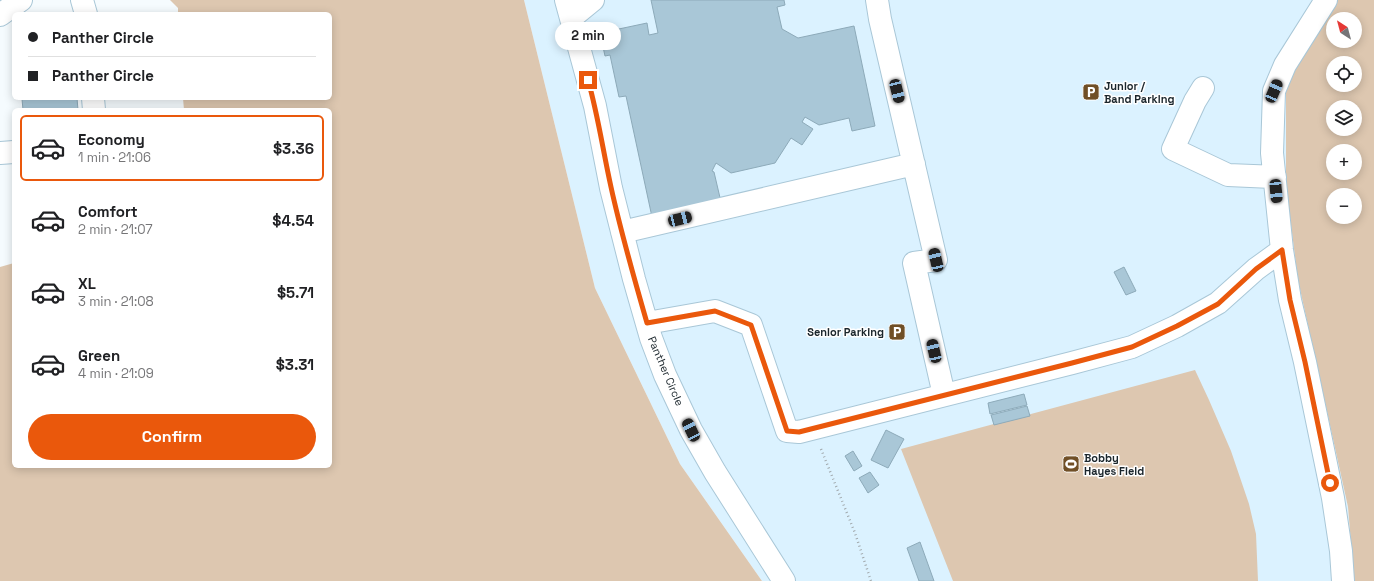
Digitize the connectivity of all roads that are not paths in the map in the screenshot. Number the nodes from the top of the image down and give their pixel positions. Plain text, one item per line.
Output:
1 (21, 0) edge
2 (82, 0) edge
3 (593, 0) edge
4 (877, 0) edge
5 (1326, 0) edge
6 (569, 9) edge
7 (85, 12) edge
8 (0, 15) edge
9 (1203, 88) dead end
10 (12, 152) edge
11 (0, 153) edge
12 (914, 164) junction
13 (1275, 176) junction
14 (622, 232) junction
15 (1282, 250) junction
16 (647, 323) junction
17 (944, 395) junction
18 (784, 581) edge
19 (1343, 581) edge

1 - 8 street
2 - 7 street
3 - 6 street
4 - 12 street
5 - 13 street
6 - 14 street, Panther Circle
9 - 13 street
10 - 11 street
12 - 14 street
12 - 17 street
13 - 15 street
14 - 16 street, Panther Circle
15 - 17 street
15 - 19 street
16 - 17 street
16 - 18 street, Panther Circle

